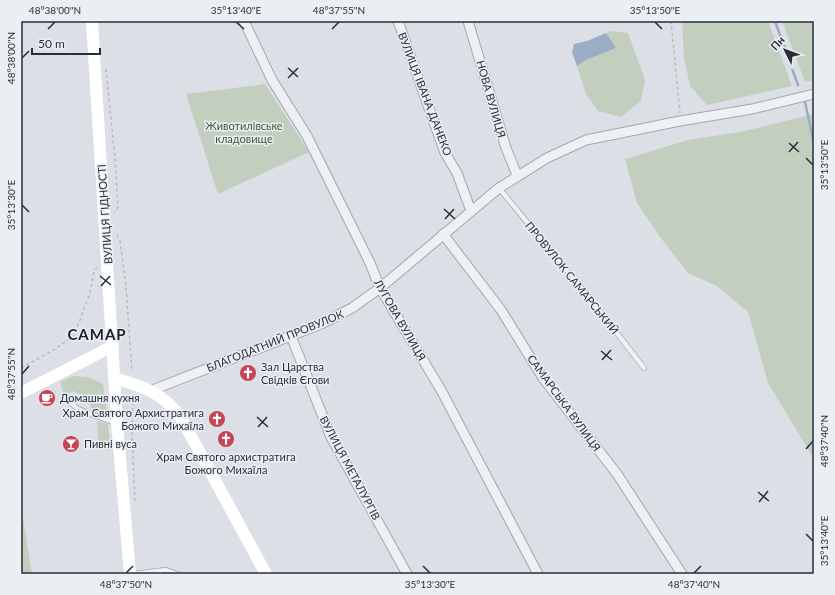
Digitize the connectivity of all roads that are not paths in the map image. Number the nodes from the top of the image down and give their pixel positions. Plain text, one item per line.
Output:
1 (92, 21) edge
2 (244, 21) edge
3 (398, 21) edge
4 (468, 21) edge
5 (814, 94) edge
6 (517, 176) junction
7 (499, 188) junction
8 (471, 211) junction
9 (444, 234) junction
10 (380, 288) junction
11 (290, 336) junction
12 (113, 346) junction
13 (644, 368) dead end
14 (114, 378) junction
15 (150, 391) junction
16 (21, 393) edge
17 (66, 399) dead end
18 (117, 423) junction
19 (132, 574) edge
20 (178, 574) edge
21 (266, 574) edge
22 (408, 574) edge
23 (538, 574) edge
24 (682, 574) edge

1 - 12 main road, ВУЛИЦЯ ГІДНОСТІ
2 - 10 street, ЛУГОВА ВУЛИЦЯ
3 - 8 street, ВУЛИЦЯ ІВАНА ДАНЕКО
4 - 6 street, НОВА ВУЛИЦЯ
5 - 6 street, БЛАГОДАТНИЙ ПРОВУЛОК
6 - 7 street, БЛАГОДАТНИЙ ПРОВУЛОК
7 - 8 street, БЛАГОДАТНИЙ ПРОВУЛОК
7 - 13 lane, ПРОВУЛОК САМАРСЬКИЙ
8 - 9 street, БЛАГОДАТНИЙ ПРОВУЛОК
9 - 10 street, БЛАГОДАТНИЙ ПРОВУЛОК
9 - 24 street, САМАРСЬКА ВУЛИЦЯ
10 - 11 street, БЛАГОДАТНИЙ ПРОВУЛОК
10 - 23 street, ЛУГОВА ВУЛИЦЯ
11 - 15 street, БЛАГОДАТНИЙ ПРОВУЛОК
11 - 22 street, ВУЛИЦЯ МЕТАЛУРГІВ
12 - 14 main road, ВУЛИЦЯ ГІДНОСТІ
12 - 16 main road
14 - 15 main road
14 - 18 main road, ВУЛИЦЯ ГІДНОСТІ
15 - 21 main road
17 - 18 lane
18 - 19 main road, ВУЛИЦЯ ГІДНОСТІ
19 - 20 lane

